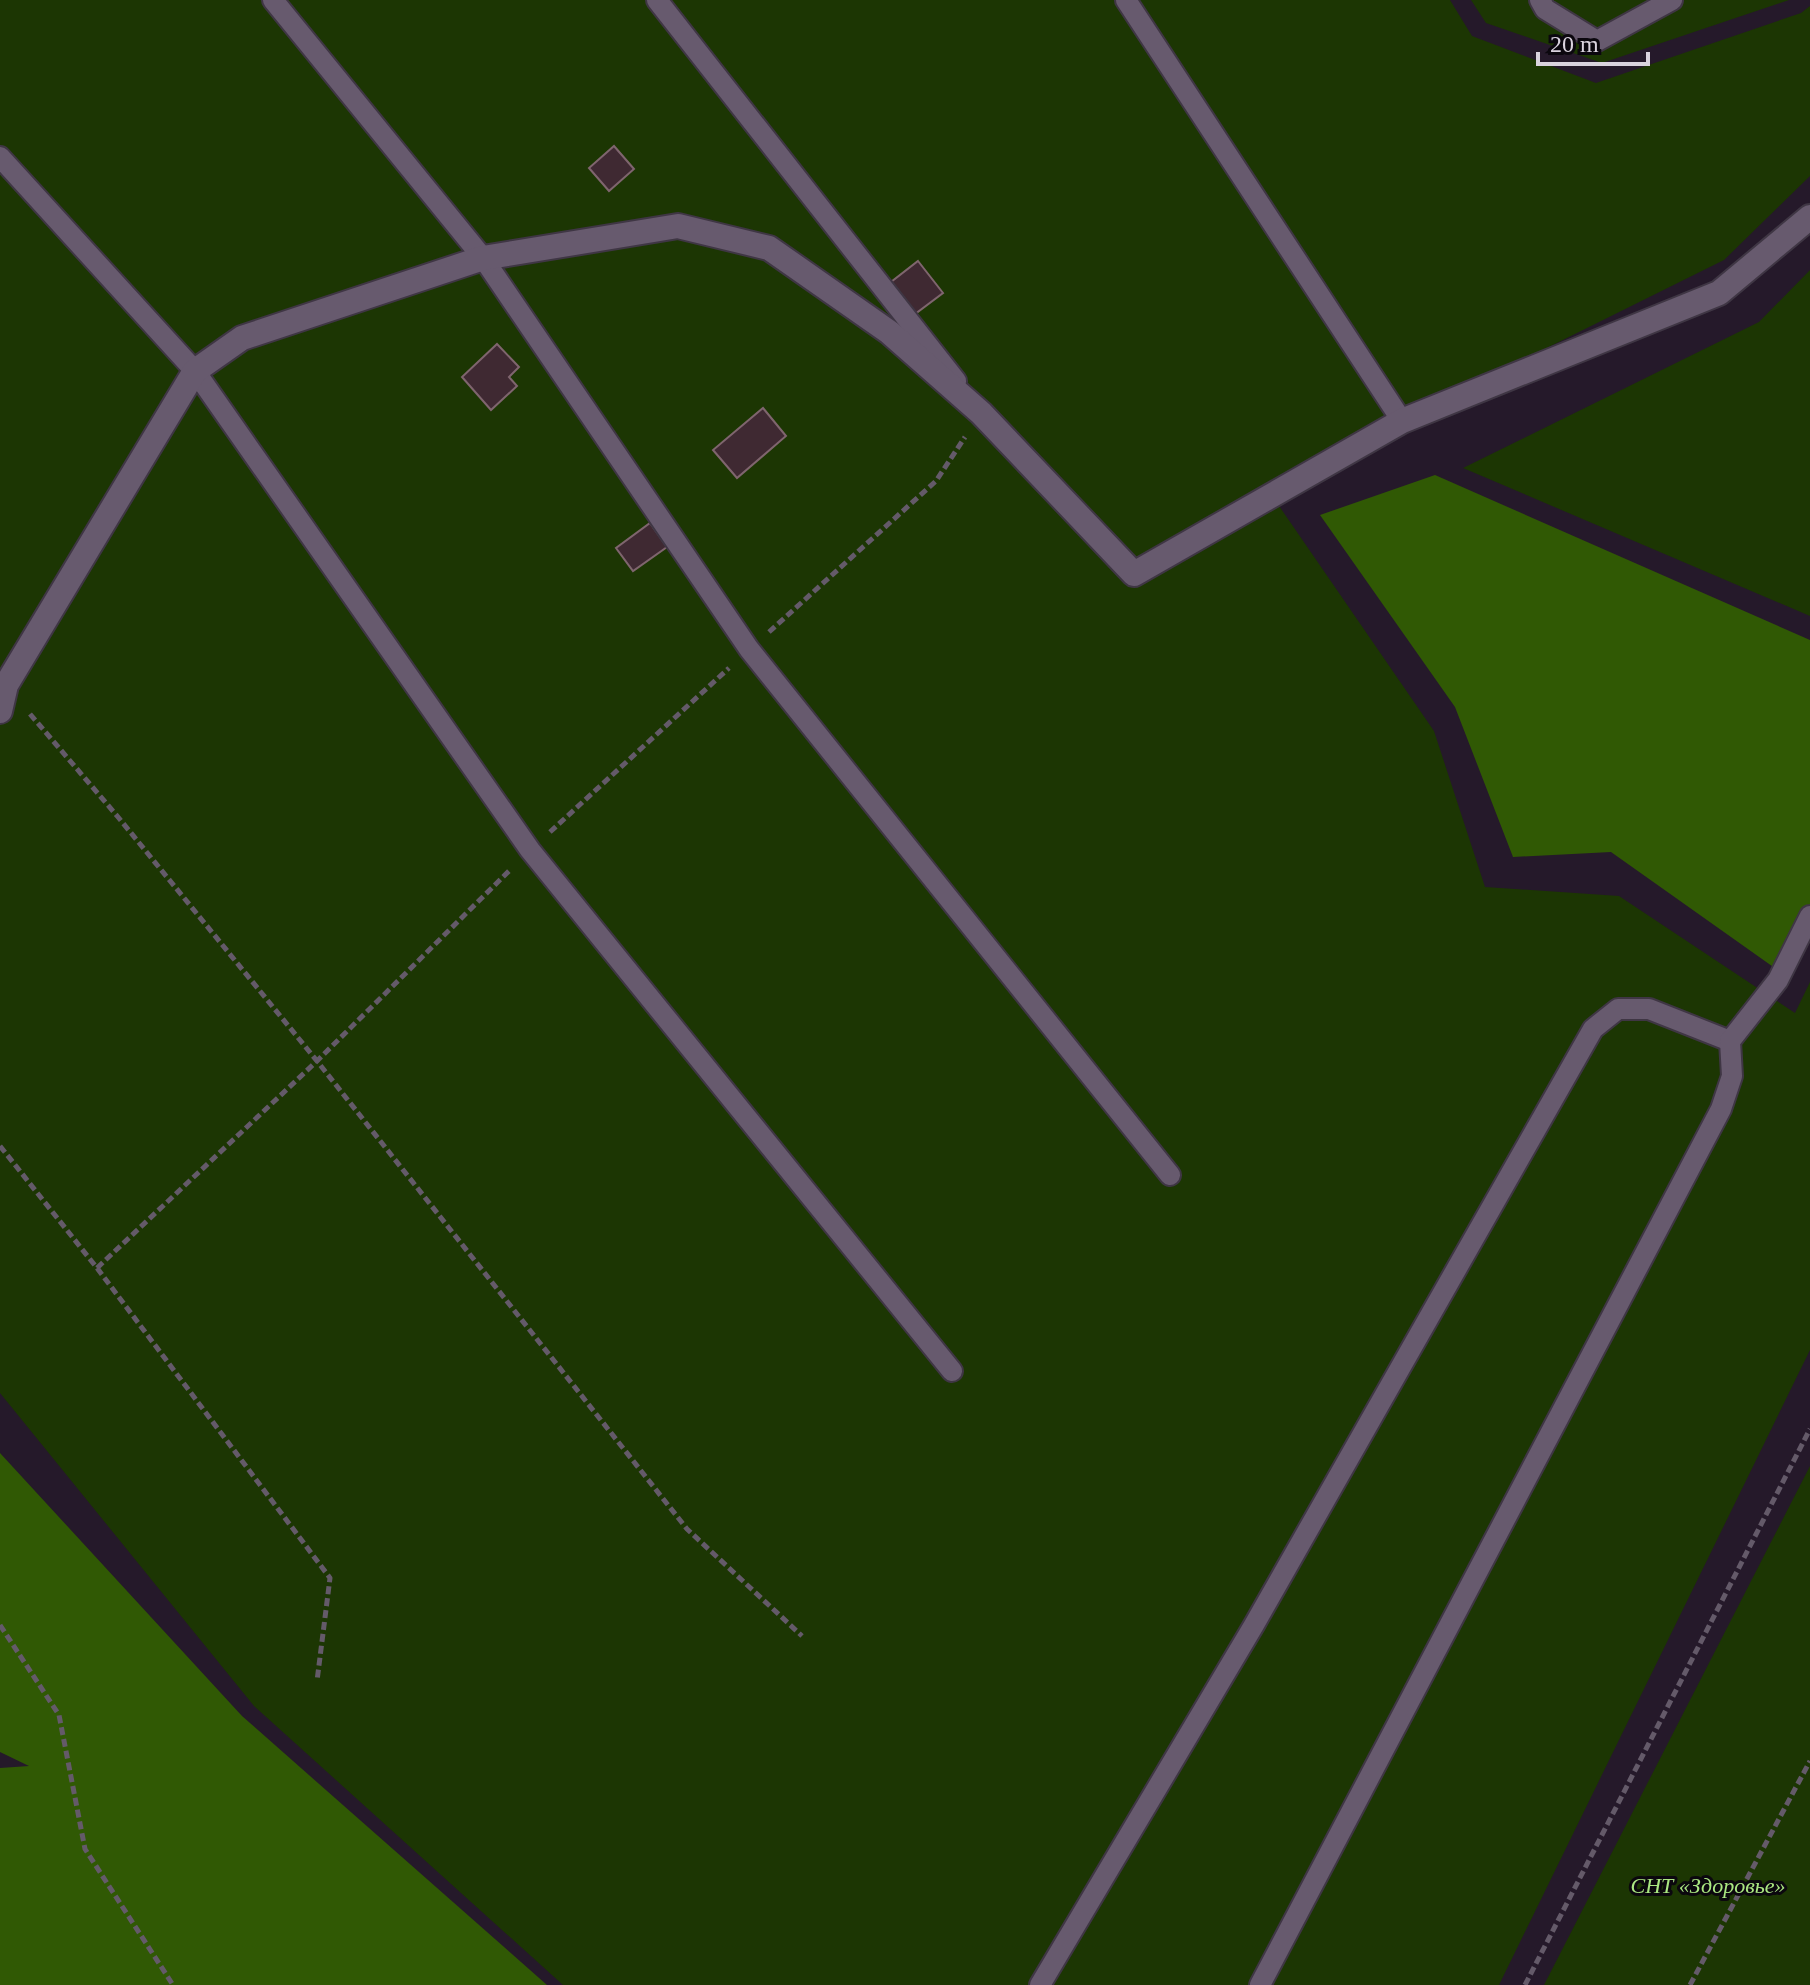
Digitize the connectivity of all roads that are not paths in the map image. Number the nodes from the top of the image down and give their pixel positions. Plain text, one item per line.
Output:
1 (273, 0) edge
2 (657, 0) edge
3 (1126, 0) edge
4 (1540, 0) edge
5 (1672, 0) edge
6 (0, 157) edge
7 (1810, 217) edge
8 (483, 258) junction
9 (195, 371) junction
10 (981, 413) junction
11 (1402, 421) junction
12 (0, 711) edge
13 (1810, 916) edge
14 (1730, 1041) junction
15 (1170, 1175) dead end
16 (952, 1371) dead end
17 (1040, 1985) edge
18 (1260, 1985) edge

1 - 8 lane
2 - 10 lane
3 - 11 lane
4 - 5 lane
6 - 9 lane
7 - 11 street
8 - 9 street
8 - 10 street
8 - 15 lane
9 - 12 street
9 - 16 lane
10 - 11 street
13 - 14 lane
14 - 17 lane
14 - 18 lane

